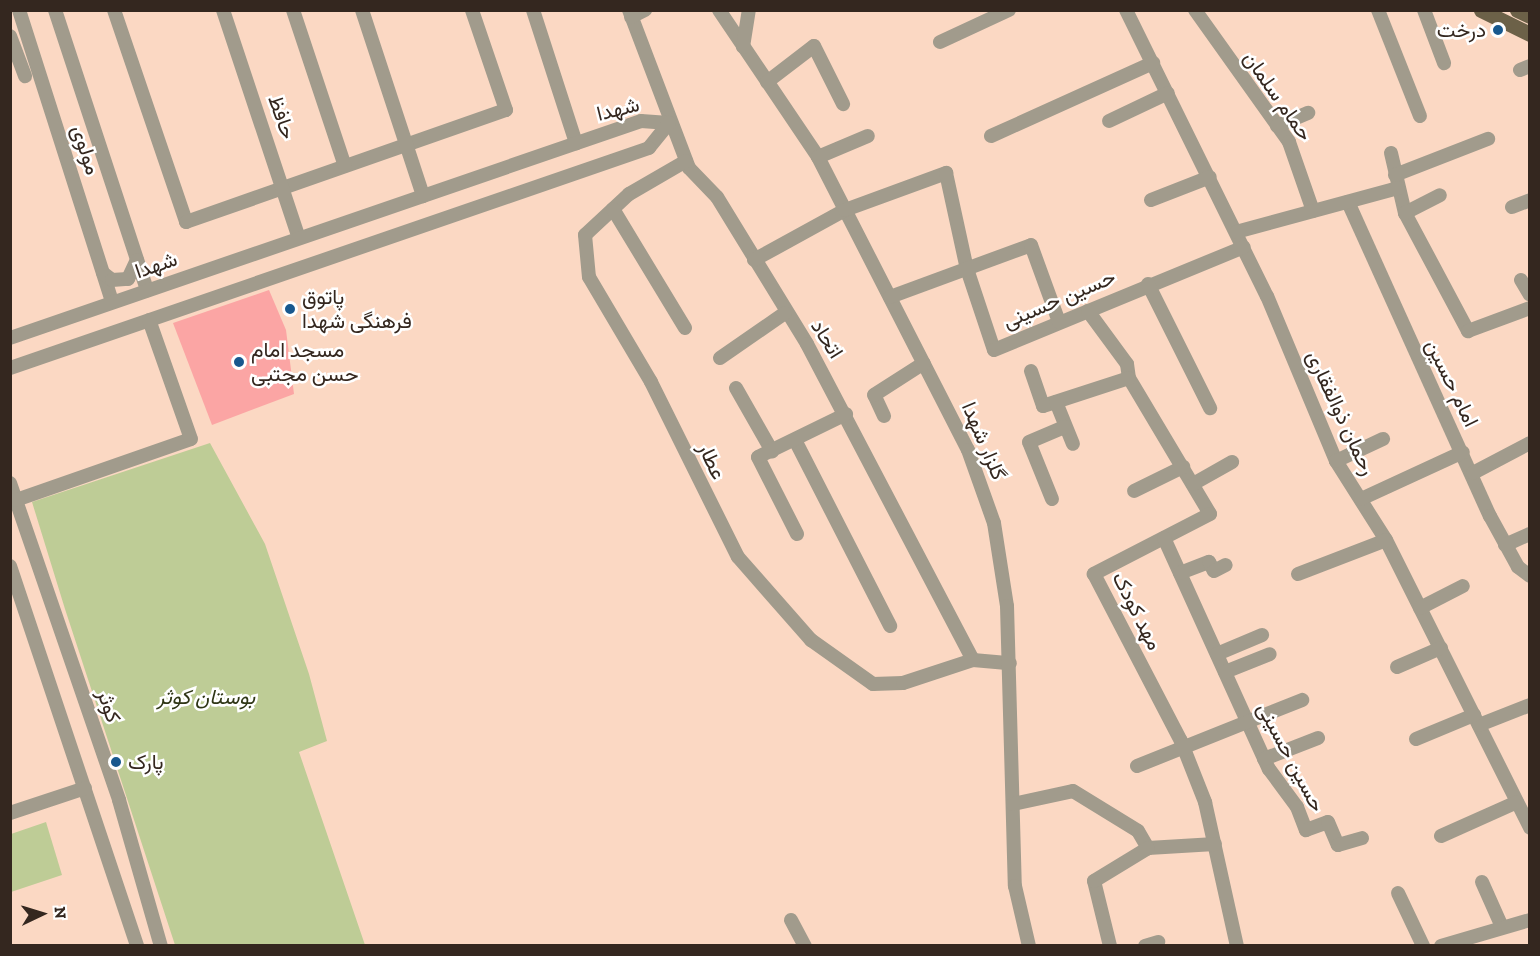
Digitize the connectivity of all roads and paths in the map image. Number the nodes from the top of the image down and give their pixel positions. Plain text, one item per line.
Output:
1 (19, 10) edge
2 (55, 10) edge
3 (114, 10) edge
4 (223, 10) edge
5 (293, 10) edge
6 (362, 10) edge
7 (472, 10) edge
8 (532, 10) edge
9 (645, 10) edge
10 (719, 10) edge
11 (749, 10) edge
12 (1126, 10) edge
13 (1195, 10) edge
14 (1378, 10) edge
15 (1424, 10) edge
16 (1481, 10) edge
17 (1517, 10) edge
18 (1004, 12) edge
19 (630, 14) edge
20 (1530, 15) edge
21 (1530, 34) edge
22 (10, 36) edge
23 (940, 42) dead end
24 (743, 47) junction
25 (1153, 63) junction
26 (1444, 63) dead end
27 (25, 76) dead end
28 (767, 82) junction
29 (1168, 93) junction
30 (843, 104) dead end
31 (1308, 113) dead end
32 (1420, 116) dead end
33 (1109, 121) dead end
34 (669, 123) junction
35 (1277, 126) junction
36 (868, 136) dead end
37 (991, 136) dead end
38 (1488, 139) dead end
39 (576, 143) junction
40 (406, 144) junction
41 (1391, 153) dead end
42 (818, 157) junction
43 (686, 161) junction
44 (345, 166) junction
45 (1210, 177) junction
46 (1396, 182) junction
47 (284, 188) junction
48 (1440, 195) dead end
49 (423, 196) junction
50 (1151, 200) dead end
51 (1530, 200) edge
52 (1348, 202) junction
53 (1512, 207) dead end
54 (613, 209) junction
55 (845, 210) junction
56 (1313, 211) junction
57 (1405, 213) junction
58 (1236, 232) junction
59 (298, 238) junction
60 (1244, 248) junction
61 (136, 260) junction
62 (754, 260) junction
63 (967, 269) junction
64 (103, 273) junction
65 (1521, 280) dead end
66 (1148, 284) junction
67 (147, 291) junction
68 (1530, 295) edge
69 (890, 297) junction
70 (112, 302) junction
71 (1530, 308) edge
72 (1088, 311) junction
73 (785, 312) junction
74 (149, 320) junction
75 (1059, 322) junction
76 (685, 328) dead end
77 (10, 338) edge
78 (720, 357) dead end
79 (924, 363) junction
80 (10, 368) edge
81 (1030, 371) dead end
82 (1129, 378) junction
83 (736, 388) dead end
84 (1056, 402) junction
85 (1210, 408) dead end
86 (846, 414) junction
87 (884, 416) dead end
88 (1065, 427) junction
89 (1383, 439) dead end
90 (795, 440) junction
91 (1530, 443) edge
92 (1073, 444) dead end
93 (772, 451) junction
94 (1463, 452) junction
95 (1336, 461) junction
96 (1232, 462) dead end
97 (1183, 466) junction
98 (1473, 473) junction
99 (10, 483) edge
100 (1193, 484) junction
101 (1134, 491) dead end
102 (1052, 499) dead end
103 (1361, 499) junction
104 (16, 500) junction
105 (797, 534) dead end
106 (1530, 534) edge
107 (1164, 538) junction
108 (1386, 540) junction
109 (1505, 545) junction
110 (1226, 565) dead end
111 (10, 566) edge
112 (1180, 573) junction
113 (1298, 574) dead end
114 (1530, 576) edge
115 (1463, 586) dead end
116 (1420, 608) junction
117 (890, 626) dead end
118 (1262, 636) dead end
119 (1441, 648) junction
120 (1217, 654) junction
121 (1270, 654) dead end
122 (973, 660) junction
123 (1010, 663) junction
124 (1397, 667) dead end
125 (1225, 672) junction
126 (1302, 700) dead end
127 (1530, 705) edge
128 (1477, 720) junction
129 (1249, 725) junction
130 (1318, 738) dead end
131 (1416, 739) dead end
132 (1185, 751) junction
133 (1264, 759) junction
134 (1137, 766) dead end
135 (85, 788) junction
136 (1517, 802) junction
137 (1013, 804) junction
138 (10, 813) edge
139 (1530, 828) edge
140 (1441, 836) dead end
141 (1362, 838) dead end
142 (1215, 844) junction
143 (1148, 848) junction
144 (1482, 882) dead end
145 (1398, 893) dead end
146 (791, 920) dead end
147 (1530, 920) edge
148 (1502, 927) junction
149 (137, 945) edge
150 (161, 945) edge
151 (805, 945) edge
152 (1029, 945) edge
153 (1110, 945) edge
154 (1237, 945) edge
155 (1423, 945) edge
156 (1441, 945) edge

1 - 64 street, مولوی
2 - 61 street, مولوی
3 - 47 street
4 - 47 street, حافظ
5 - 44 street
6 - 40 street
7 - 40 street
8 - 39 street
9 - 19 street
10 - 24 street, گلزار شهدا
11 - 24 street
12 - 25 street, رحمان ذوالفقاری
13 - 35 street, حمام سلمان
14 - 32 street
15 - 26 street
16 - 21 main road
17 - 20 main road
18 - 23 street
19 - 34 street, اتحاد
22 - 27 street
24 - 28 street, گلزار شهدا
25 - 29 street, رحمان ذوالفقاری
25 - 37 street
28 - 30 street
28 - 42 street, گلزار شهدا
29 - 33 street
29 - 45 street, رحمان ذوالفقاری
31 - 35 street
34 - 39 street, شهدا
34 - 43 street, اتحاد
34 - 74 street, شهدا
35 - 56 street, حمام سلمان
36 - 42 street
38 - 46 street
39 - 49 street, شهدا
40 - 44 street
40 - 49 street
41 - 46 street
42 - 55 street, گلزار شهدا
43 - 54 street, عطار
43 - 62 street, اتحاد
44 - 47 street
45 - 50 street
45 - 58 street, رحمان ذوالفقاری
46 - 52 street
46 - 57 street
47 - 59 street, حافظ
48 - 57 street
49 - 59 street, شهدا
51 - 53 street
52 - 56 street
52 - 94 street, امام حسین
54 - 76 street
54 - 122 street, عطار
55 - 62 street
55 - 63 street, حسین حسینی
55 - 69 street, گلزار شهدا
56 - 58 street
57 - 71 street
58 - 60 street, رحمان ذوالفقاری
59 - 67 street, شهدا
60 - 66 street, حسین حسینی
60 - 95 street, رحمان ذوالفقاری
61 - 64 street
61 - 67 street, مولوی
62 - 73 street, اتحاد
63 - 69 street
63 - 75 street
63 - 75 street, حسین حسینی
64 - 70 street, مولوی
65 - 68 street
66 - 72 street, حسین حسینی
66 - 85 street
67 - 70 street, شهدا
69 - 79 street, گلزار شهدا
70 - 77 street, شهدا
72 - 75 street, حسین حسینی
72 - 82 street, مهد کودک
73 - 78 street
73 - 86 street, اتحاد
74 - 80 street, شهدا
74 - 104 street
79 - 87 street
79 - 123 street, گلزار شهدا
81 - 84 street
82 - 84 street
82 - 97 street, مهد کودک
83 - 93 street
84 - 88 street
86 - 90 street
86 - 122 street, اتحاد
88 - 92 street
88 - 102 street
89 - 95 street
90 - 93 street
90 - 117 street
91 - 98 street
93 - 105 street
94 - 98 street, امام حسین
94 - 103 street
95 - 103 street, رحمان ذوالفقاری
96 - 100 street
97 - 100 street, مهد کودک
97 - 101 street
98 - 109 street, امام حسین
99 - 104 street, کوثر
100 - 107 street, مهد کودک
103 - 108 street, رحمان ذوالفقاری
104 - 150 street, کوثر
106 - 109 street
107 - 112 street, حسین حسینی
107 - 132 street, مهد کودک
108 - 113 street
108 - 116 street, رحمان ذوالفقاری
109 - 114 street, امام حسین
110 - 112 street
111 - 135 street
112 - 120 street, حسین حسینی
115 - 116 street
116 - 119 street, رحمان ذوالفقاری
118 - 120 street
119 - 124 street
119 - 128 street, رحمان ذوالفقاری
120 - 125 street, حسین حسینی
121 - 125 street
122 - 123 street
123 - 137 street, گلزار شهدا
125 - 129 street, حسین حسینی
126 - 129 street
127 - 128 street
128 - 131 street
128 - 136 street, رحمان ذوالفقاری
129 - 132 street
129 - 133 street, حسین حسینی
130 - 133 street
132 - 134 street
132 - 142 street, مهد کودک
133 - 141 street, حسین حسینی
135 - 138 street
135 - 149 street
136 - 139 street, رحمان ذوالفقاری
136 - 140 street
137 - 143 street
137 - 152 street, گلزار شهدا
142 - 143 street
142 - 154 street, مهد کودک
143 - 153 street
144 - 148 street
145 - 155 street
146 - 151 street
147 - 148 street
148 - 156 street

